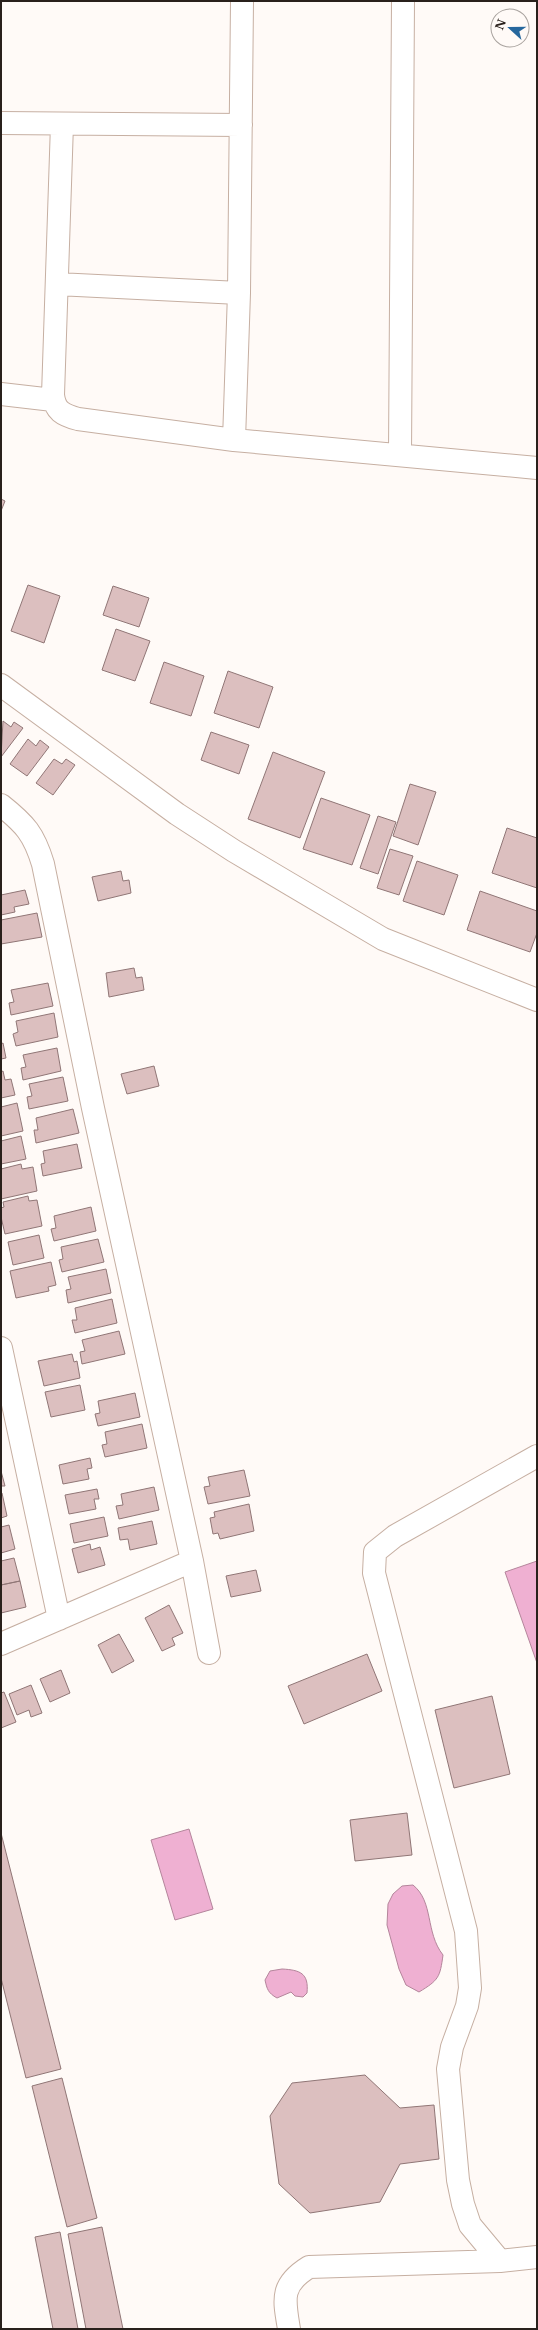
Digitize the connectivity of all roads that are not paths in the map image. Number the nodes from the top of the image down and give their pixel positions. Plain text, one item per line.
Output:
1 (242, 1) edge
2 (403, 1) edge
3 (1, 123) edge
4 (62, 124) junction
5 (241, 125) junction
6 (57, 284) junction
7 (239, 293) junction
8 (1, 394) edge
9 (53, 400) junction
10 (234, 440) junction
11 (400, 454) junction
12 (537, 468) edge
13 (1, 685) edge
14 (1, 805) edge
15 (537, 1000) edge
16 (1, 1348) edge
17 (537, 1456) edge
18 (192, 1561) junction
19 (59, 1619) junction
20 (1, 1644) edge
21 (209, 1653) dead end
22 (537, 2257) edge
23 (500, 2261) junction
24 (289, 2329) edge

1 - 5 street
2 - 11 street
3 - 4 street
4 - 5 street
4 - 6 street
5 - 7 street
6 - 7 street
6 - 9 street
7 - 10 street
8 - 9 street
9 - 10 street
10 - 11 street
11 - 12 street
13 - 15 street
14 - 18 street
16 - 19 street
17 - 23 street
18 - 19 street
18 - 21 street
19 - 20 street
22 - 23 street
23 - 24 street

